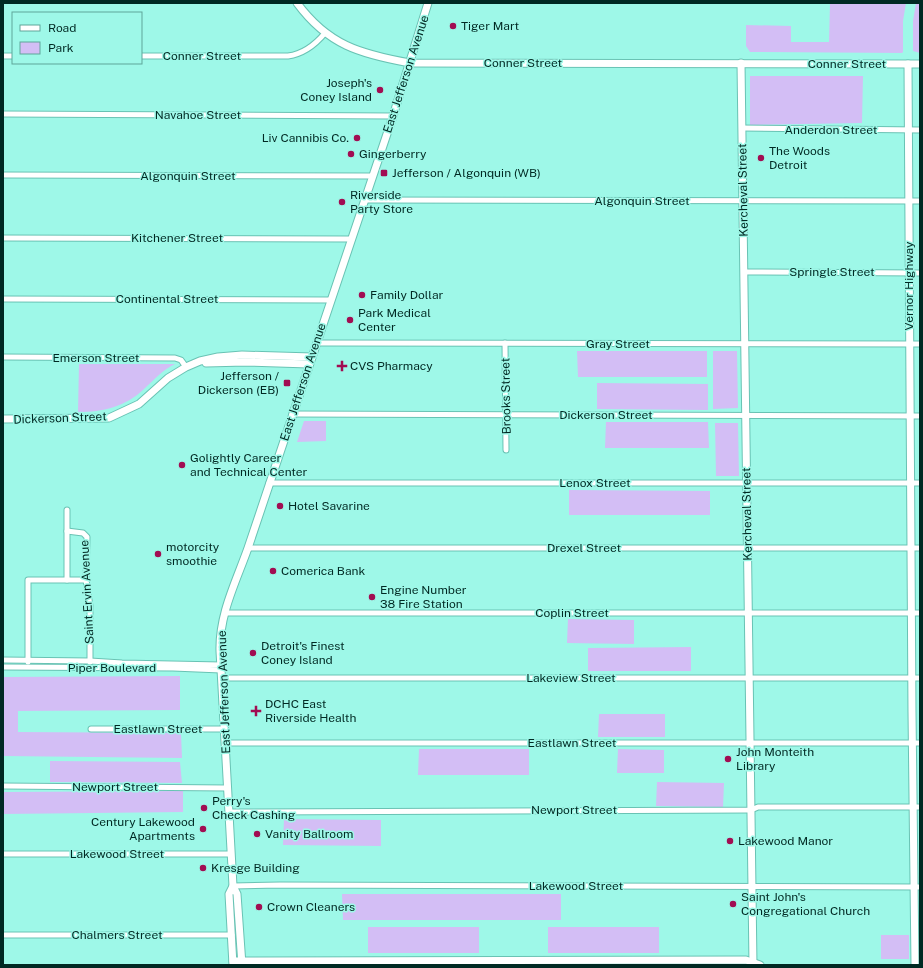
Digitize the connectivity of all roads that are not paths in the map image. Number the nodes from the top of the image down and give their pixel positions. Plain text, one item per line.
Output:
1 (297, 3) edge
2 (428, 3) edge
3 (325, 33) junction
4 (142, 56) edge
5 (410, 63) junction
6 (741, 63) junction
7 (908, 64) junction
8 (920, 64) edge
9 (3, 114) edge
10 (392, 116) junction
11 (742, 128) junction
12 (908, 130) junction
13 (920, 130) edge
14 (3, 175) edge
15 (372, 176) junction
16 (364, 200) junction
17 (743, 201) junction
18 (909, 201) junction
19 (920, 201) edge
20 (3, 238) edge
21 (351, 239) junction
22 (744, 272) junction
23 (909, 273) junction
24 (920, 273) edge
25 (3, 299) edge
26 (331, 300) junction
27 (316, 343) junction
28 (505, 343) junction
29 (745, 344) junction
30 (910, 344) junction
31 (920, 344) edge
32 (3, 358) edge
33 (310, 360) junction
34 (186, 367) junction
35 (292, 414) junction
36 (506, 415) junction
37 (746, 415) junction
38 (910, 416) junction
39 (920, 416) edge
40 (3, 420) edge
41 (506, 450) dead end
42 (269, 483) junction
43 (747, 483) junction
44 (911, 483) junction
45 (920, 483) edge
46 (67, 510) dead end
47 (67, 532) junction
48 (248, 548) junction
49 (748, 548) junction
50 (911, 548) junction
51 (920, 548) edge
52 (67, 580) junction
53 (86, 580) junction
54 (225, 613) junction
55 (748, 613) junction
56 (911, 613) junction
57 (920, 613) edge
58 (3, 660) edge
59 (29, 660) junction
60 (90, 661) junction
61 (3, 667) edge
62 (28, 667) junction
63 (90, 667) junction
64 (221, 667) junction
65 (221, 678) junction
66 (749, 678) junction
67 (912, 678) junction
68 (920, 678) edge
69 (91, 729) dead end
70 (224, 729) junction
71 (225, 743) junction
72 (751, 743) junction
73 (916, 743) edge
74 (3, 786) edge
75 (227, 788) junction
76 (917, 807) edge
77 (751, 810) junction
78 (229, 812) junction
79 (3, 854) edge
80 (231, 854) junction
81 (233, 886) junction
82 (752, 886) junction
83 (917, 887) edge
84 (3, 935) edge
85 (232, 936) junction
86 (233, 963) edge
87 (242, 963) edge
88 (756, 964) edge
89 (915, 965) edge

1 - 3 street
2 - 5 street, East Jefferson Avenue
3 - 4 street, Conner Street
3 - 5 street, Conner Street
5 - 6 street, Conner Street
5 - 10 street, East Jefferson Avenue
6 - 7 street, Conner Street
6 - 11 street, Kercheval Street
7 - 8 street, Conner Street
7 - 12 street, Vernor Highway
9 - 10 street, Navahoe Street
10 - 15 street, East Jefferson Avenue
11 - 12 street, Anderdon Street
11 - 17 street, Kercheval Street
12 - 13 street, Anderdon Street
12 - 18 street, Vernor Highway
14 - 15 street, Algonquin Street
15 - 16 street, East Jefferson Avenue
16 - 17 street, Algonquin Street
16 - 21 street, East Jefferson Avenue
17 - 18 street, Algonquin Street
17 - 22 street, Kercheval Street
18 - 19 street, Algonquin Street
18 - 23 street, Vernor Highway
20 - 21 street, Kitchener Street
21 - 26 street, East Jefferson Avenue
22 - 23 street, Springle Street
22 - 29 street, Kercheval Street
23 - 24 street, Springle Street
23 - 30 street, Vernor Highway
25 - 26 street, Continental Street
26 - 27 street, East Jefferson Avenue
27 - 28 street, Gray Street
27 - 33 street, East Jefferson Avenue
28 - 29 street, Gray Street
28 - 36 street, Brooks Street
29 - 30 street, Gray Street
29 - 37 street, Kercheval Street
30 - 31 street, Gray Street
30 - 38 street, Vernor Highway
32 - 34 street, Emerson Street
33 - 34 street, Dickerson Street
33 - 35 street, East Jefferson Avenue
34 - 40 street, Dickerson Street
35 - 36 street, Dickerson Street
35 - 42 street, East Jefferson Avenue
36 - 37 street, Dickerson Street
36 - 41 street, Brooks Street
37 - 38 street, Dickerson Street
37 - 43 street, Kercheval Street
38 - 39 street, Dickerson Street
38 - 44 street, Vernor Highway
42 - 43 street, Lenox Street
42 - 48 street, East Jefferson Avenue
43 - 44 street, Lenox Street
43 - 49 street, Kercheval Street
44 - 45 street, Lenox Street
44 - 50 street, Vernor Highway
46 - 47 street
47 - 52 street
47 - 53 street, Saint Ervin Avenue
48 - 49 street, Drexel Street
48 - 54 street, East Jefferson Avenue
49 - 50 street, Drexel Street
49 - 55 street, Kercheval Street
50 - 51 street, Drexel Street
50 - 56 street, Vernor Highway
52 - 53 street
52 - 59 street
53 - 60 street, Saint Ervin Avenue
54 - 55 street, Coplin Street
54 - 64 street, East Jefferson Avenue
55 - 56 street, Coplin Street
55 - 66 street, Kercheval Street
56 - 57 street, Coplin Street
56 - 67 street, Vernor Highway
58 - 59 street, Piper Boulevard
59 - 60 street, Piper Boulevard
59 - 62 street
60 - 63 street, Saint Ervin Avenue
60 - 64 street, Piper Boulevard
61 - 62 street, Piper Boulevard
62 - 63 street, Piper Boulevard
63 - 64 street, Piper Boulevard
64 - 65 street, East Jefferson Avenue
65 - 66 street, Lakeview Street
65 - 70 street, East Jefferson Avenue
66 - 67 street, Lakeview Street
66 - 72 street, Kercheval Street
67 - 68 street, Lakeview Street
67 - 73 street, Vernor Highway
69 - 70 street, Eastlawn Street
70 - 71 street, East Jefferson Avenue
71 - 72 street, Eastlawn Street
71 - 75 street, East Jefferson Avenue
72 - 73 street, Eastlawn Street
72 - 77 street, Kercheval Street
73 - 76 street, Vernor Highway
74 - 75 street, Newport Street
75 - 78 street, East Jefferson Avenue
76 - 77 street, Newport Street
76 - 83 street, Vernor Highway
77 - 78 street, Newport Street
77 - 82 street, Kercheval Street
78 - 80 street, East Jefferson Avenue
79 - 80 street, Lakewood Street
80 - 81 street, East Jefferson Avenue
81 - 82 street, Lakewood Street
81 - 85 street, East Jefferson Avenue
81 - 87 street, East Jefferson Avenue
82 - 83 street, Lakewood Street
82 - 88 street, Kercheval Street
83 - 89 street, Vernor Highway
84 - 85 street, Chalmers Street
85 - 86 street, East Jefferson Avenue
86 - 87 street
87 - 88 street

